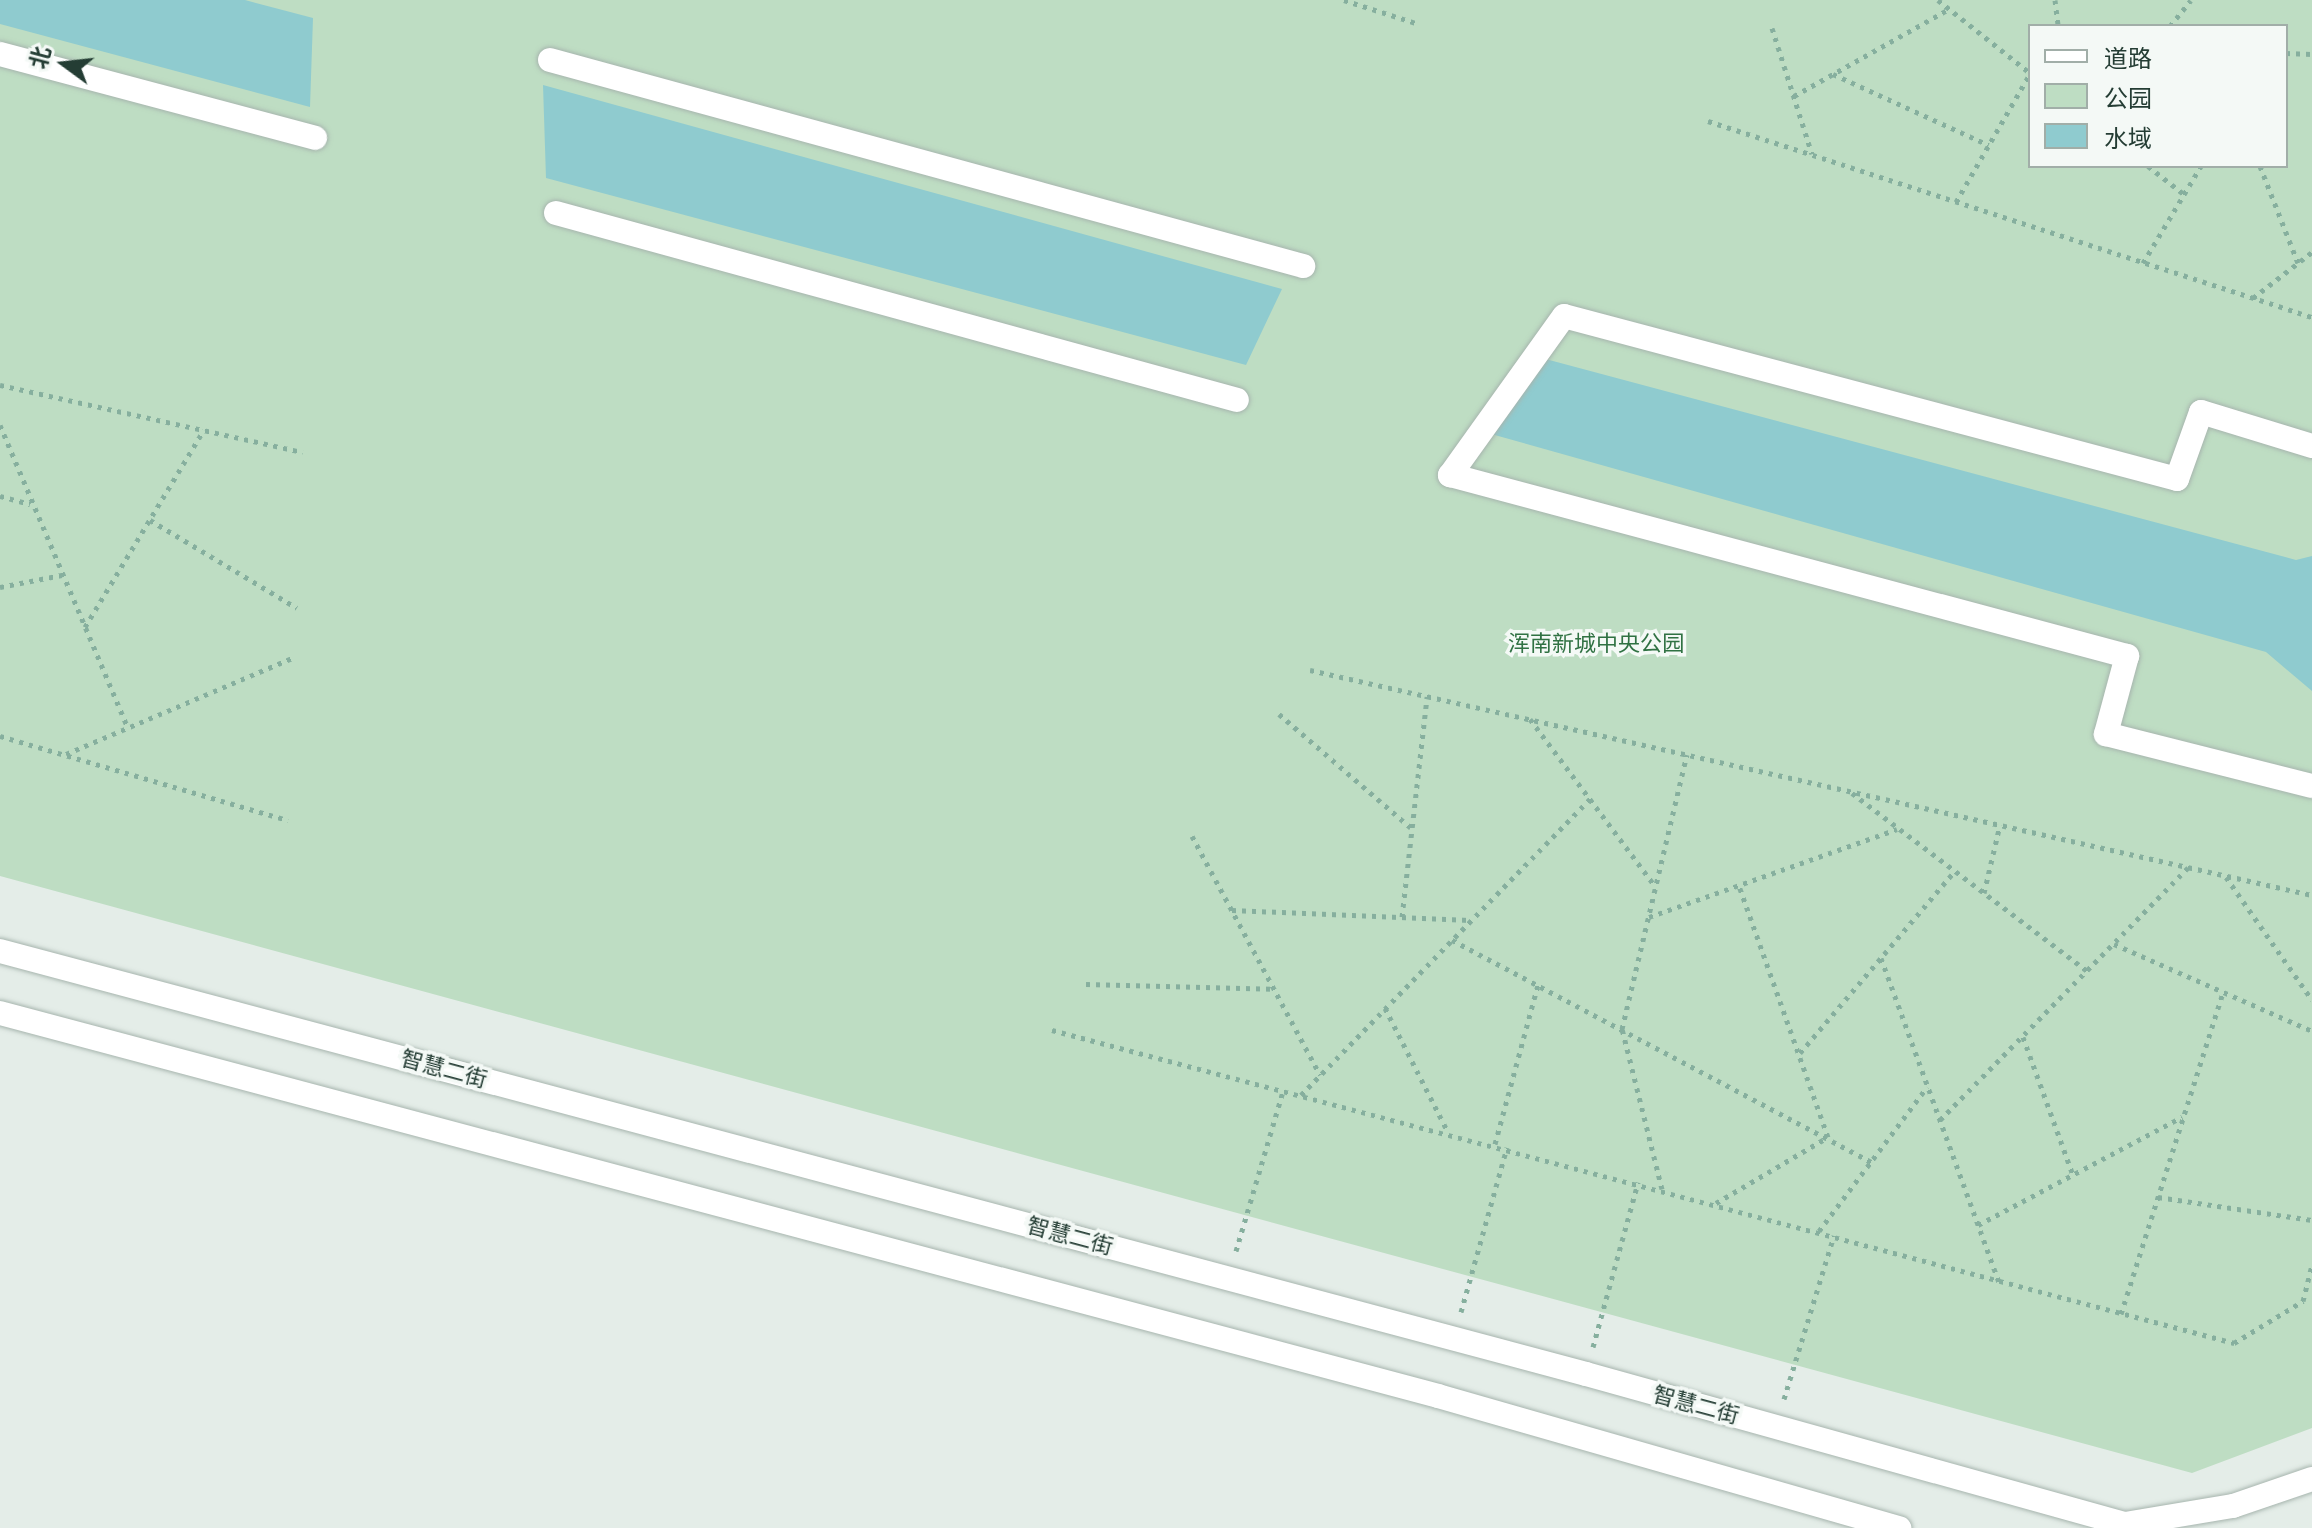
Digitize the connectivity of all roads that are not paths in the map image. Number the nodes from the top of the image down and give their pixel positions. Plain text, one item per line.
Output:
1 (0, 54) edge
2 (550, 60) dead end
3 (315, 138) dead end
4 (556, 213) dead end
5 (1303, 266) dead end
6 (1237, 400) dead end
7 (2312, 446) edge
8 (2312, 786) edge
9 (0, 951) edge
10 (0, 1013) edge
11 (2312, 1479) edge
12 (2132, 1526) edge
13 (1899, 1528) edge

1 - 3 main road
2 - 5 main road
4 - 6 main road
7 - 8 main road
9 - 12 main road, 智慧二街
10 - 13 main road
11 - 12 main road

